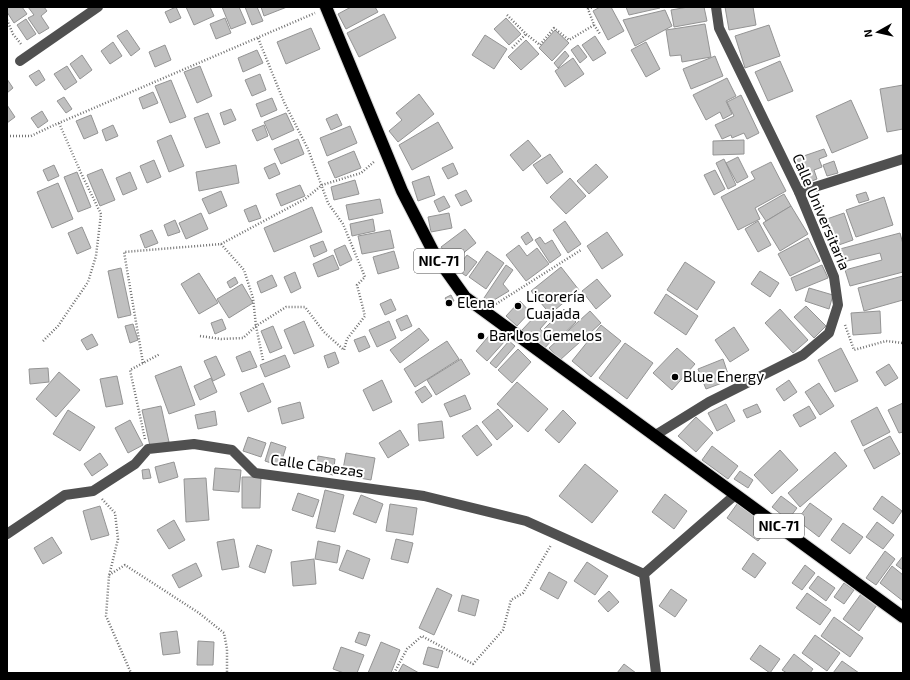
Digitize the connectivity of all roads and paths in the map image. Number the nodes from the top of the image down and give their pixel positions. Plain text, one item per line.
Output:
1 (98, 7) edge
2 (593, 7) edge
3 (716, 7) edge
4 (326, 8) edge
5 (507, 15) dead end
6 (7, 20) edge
7 (594, 25) junction
8 (526, 34) junction
9 (600, 34) dead end
10 (258, 38) junction
11 (512, 48) dead end
12 (29, 54) junction
13 (20, 61) dead end
14 (59, 123) junction
15 (7, 136) edge
16 (386, 152) junction
17 (903, 159) edge
18 (322, 185) junction
19 (799, 192) junction
20 (221, 244) junction
21 (581, 250) dead end
22 (838, 305) junction
23 (484, 312) junction
24 (256, 326) junction
25 (200, 336) dead end
26 (43, 341) dead end
27 (903, 343) edge
28 (160, 354) dead end
29 (263, 360) dead end
30 (143, 363) junction
31 (654, 436) junction
32 (148, 449) junction
33 (93, 491) junction
34 (735, 495) junction
35 (7, 534) edge
36 (558, 535) junction
37 (644, 574) junction
38 (108, 576) junction
39 (903, 617) edge
40 (131, 673) edge
41 (227, 673) edge
42 (394, 673) edge
43 (656, 673) edge

1 - 12 street
2 - 7 path
3 - 19 street, Calle Universitaria
4 - 10 path
4 - 16 highway, NIC-71
5 - 8 path
6 - 12 path
7 - 8 path
7 - 9 path
8 - 11 path
10 - 14 path
10 - 18 path
12 - 13 street
14 - 15 path
14 - 26 path
16 - 18 path
16 - 23 highway, NIC-71
17 - 19 street
18 - 20 path
18 - 24 path
19 - 22 street, Calle Universitaria
20 - 24 path
20 - 30 path
21 - 23 path
22 - 27 path
22 - 31 street, Calle Universitaria
23 - 31 highway, NIC-71
24 - 25 path
24 - 29 path
28 - 30 path
30 - 32 path
31 - 34 highway, NIC-71
32 - 33 street
32 - 36 street, Calle Cabezas
33 - 35 street
33 - 38 path
34 - 37 street
34 - 39 highway, NIC-71
36 - 37 street, Calle Cabezas
36 - 42 path
37 - 43 street
38 - 40 path
38 - 41 path

